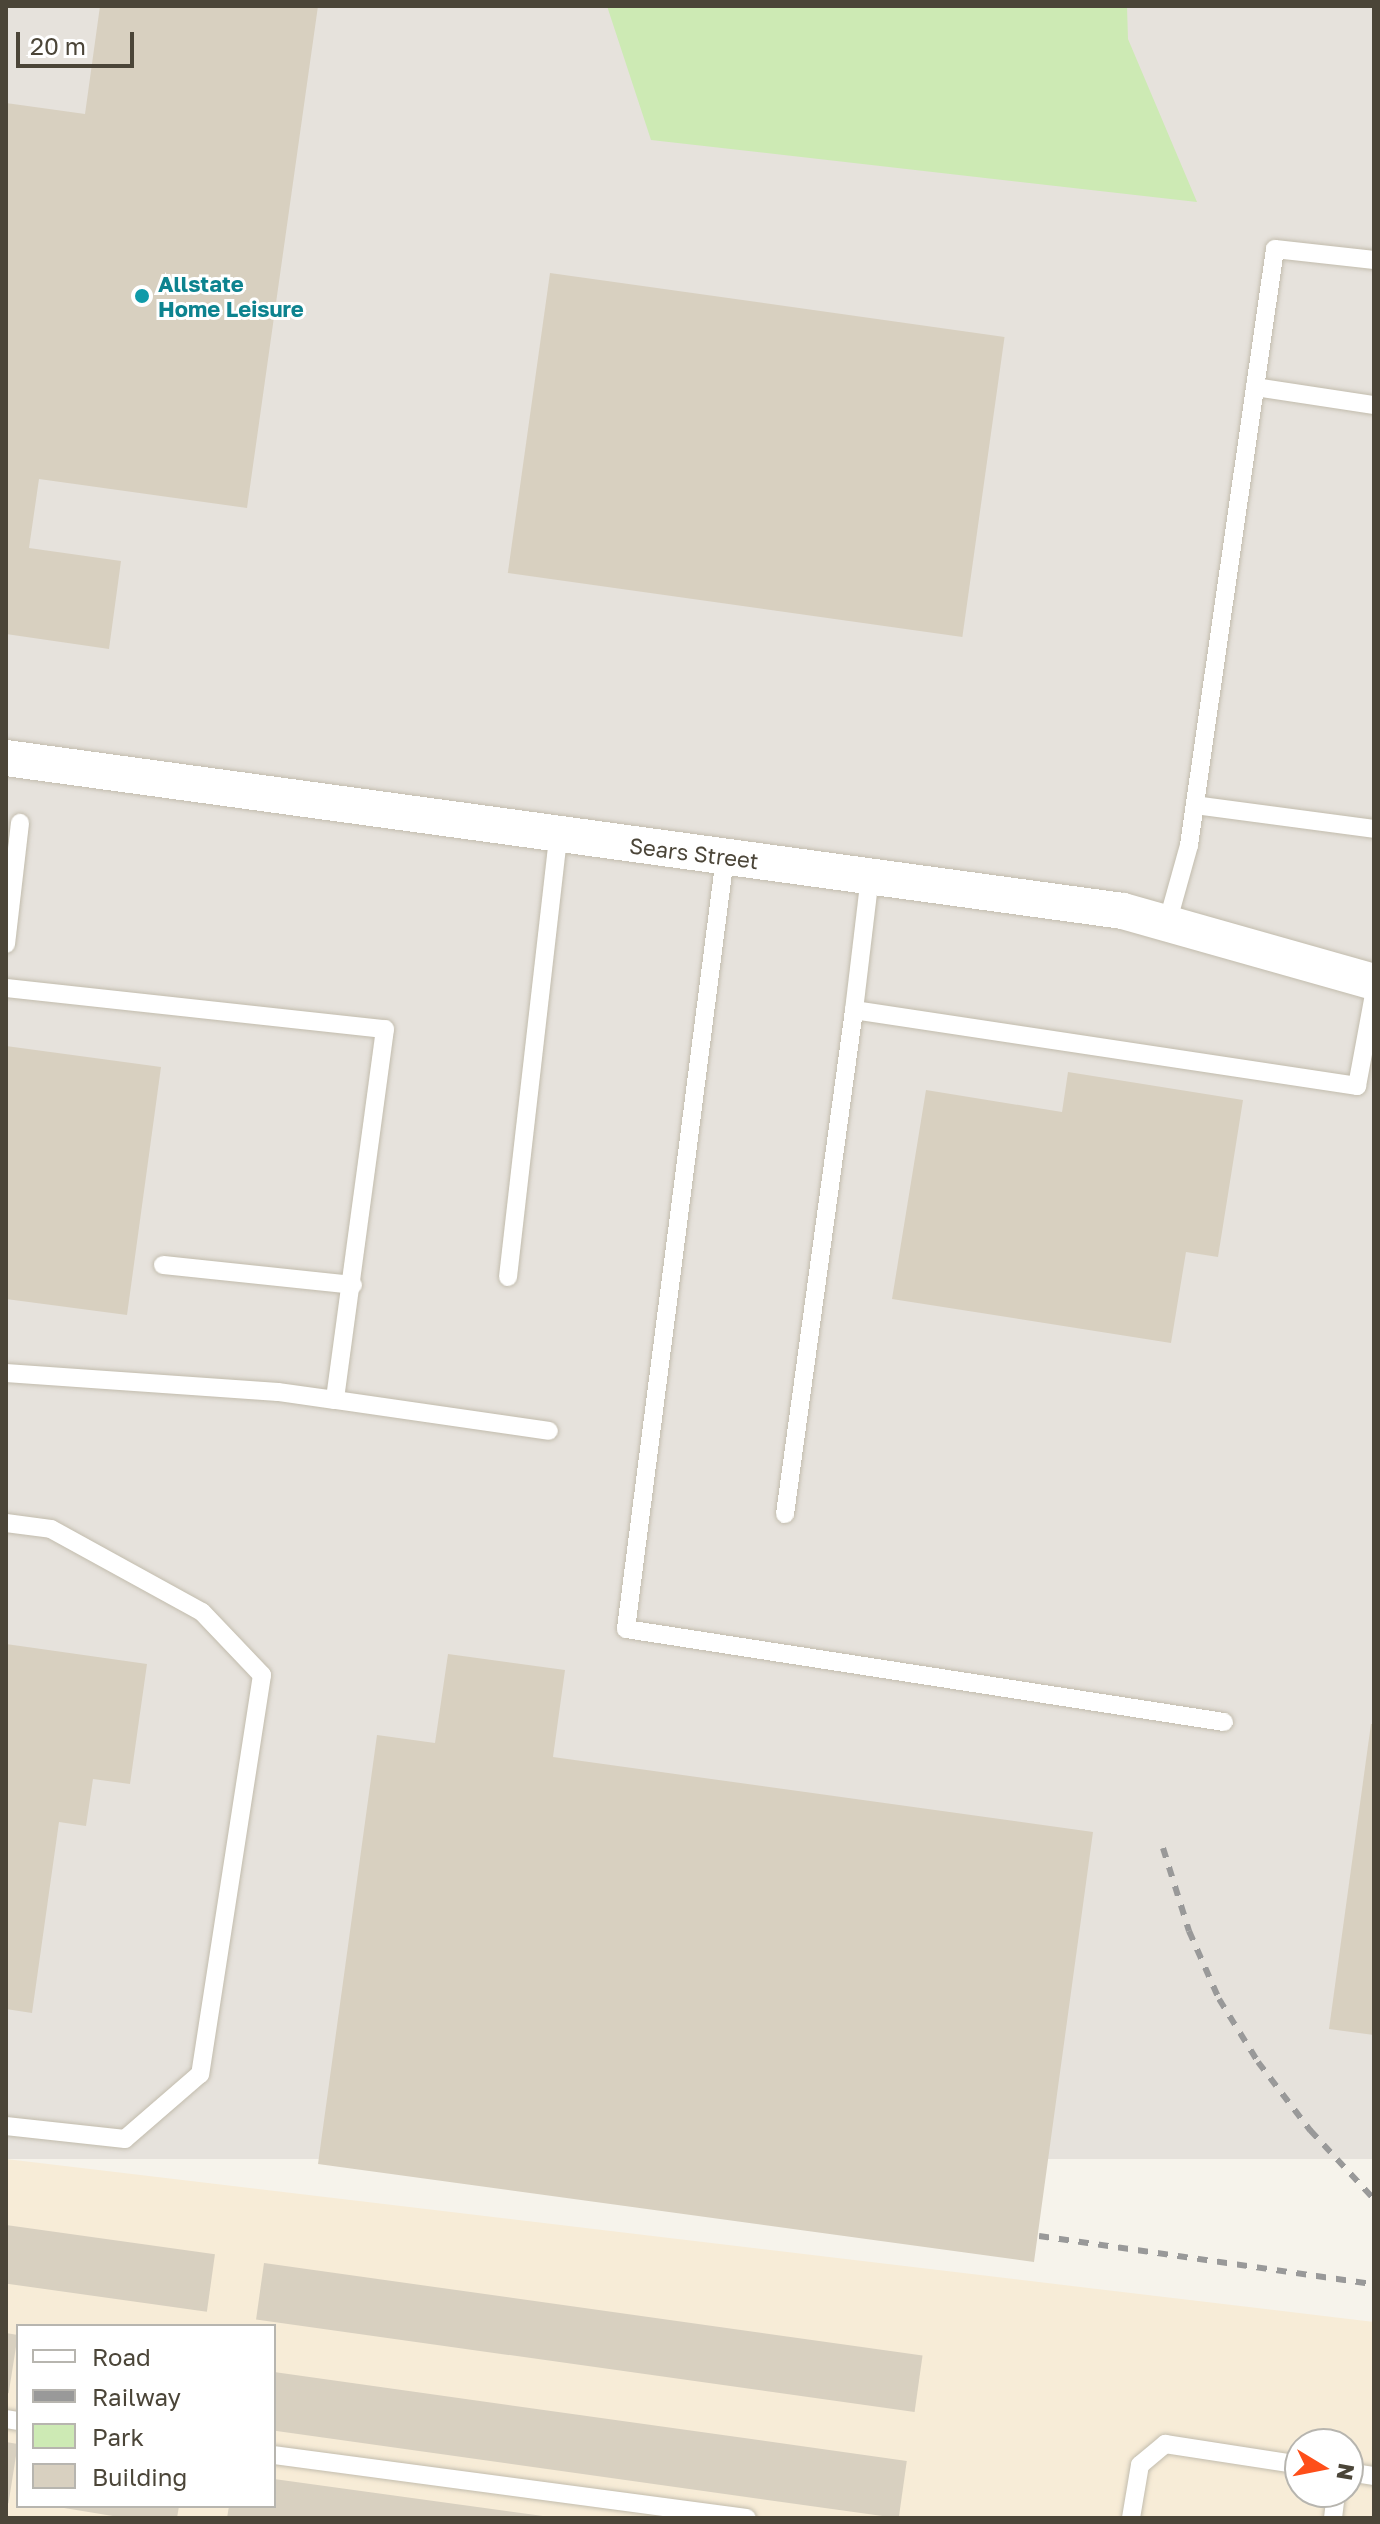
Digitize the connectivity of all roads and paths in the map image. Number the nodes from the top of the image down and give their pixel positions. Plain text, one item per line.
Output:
1 (1374, 260) edge
2 (1255, 387) junction
3 (1374, 405) edge
4 (6, 758) edge
5 (1195, 805) junction
6 (20, 823) dead end
7 (1374, 829) edge
8 (558, 835) junction
9 (725, 857) junction
10 (870, 876) junction
11 (1167, 924) junction
12 (6, 944) edge
13 (1374, 982) edge
14 (6, 988) edge
15 (1374, 994) edge
16 (854, 1010) junction
17 (163, 1265) dead end
18 (508, 1277) dead end
19 (353, 1285) junction
20 (6, 1373) edge
21 (335, 1400) junction
22 (549, 1431) dead end
23 (785, 1514) dead end
24 (6, 1523) edge
25 (1224, 1722) dead end
26 (6, 2126) edge
27 (276, 2455) edge
28 (1284, 2463) edge
29 (747, 2518) edge
30 (1131, 2518) edge

1 - 2 lane
2 - 3 lane
2 - 5 lane
4 - 8 street, Sears Street
5 - 7 lane
5 - 11 lane
6 - 12 lane
8 - 9 street, Sears Street
8 - 18 lane
9 - 10 street, Sears Street
9 - 25 lane
10 - 11 street, Sears Street
10 - 16 lane
11 - 13 street, Sears Street
14 - 19 lane
15 - 16 lane
16 - 23 lane
17 - 19 lane
19 - 21 lane
20 - 21 lane
21 - 22 lane
24 - 26 lane
27 - 29 lane
28 - 30 lane

